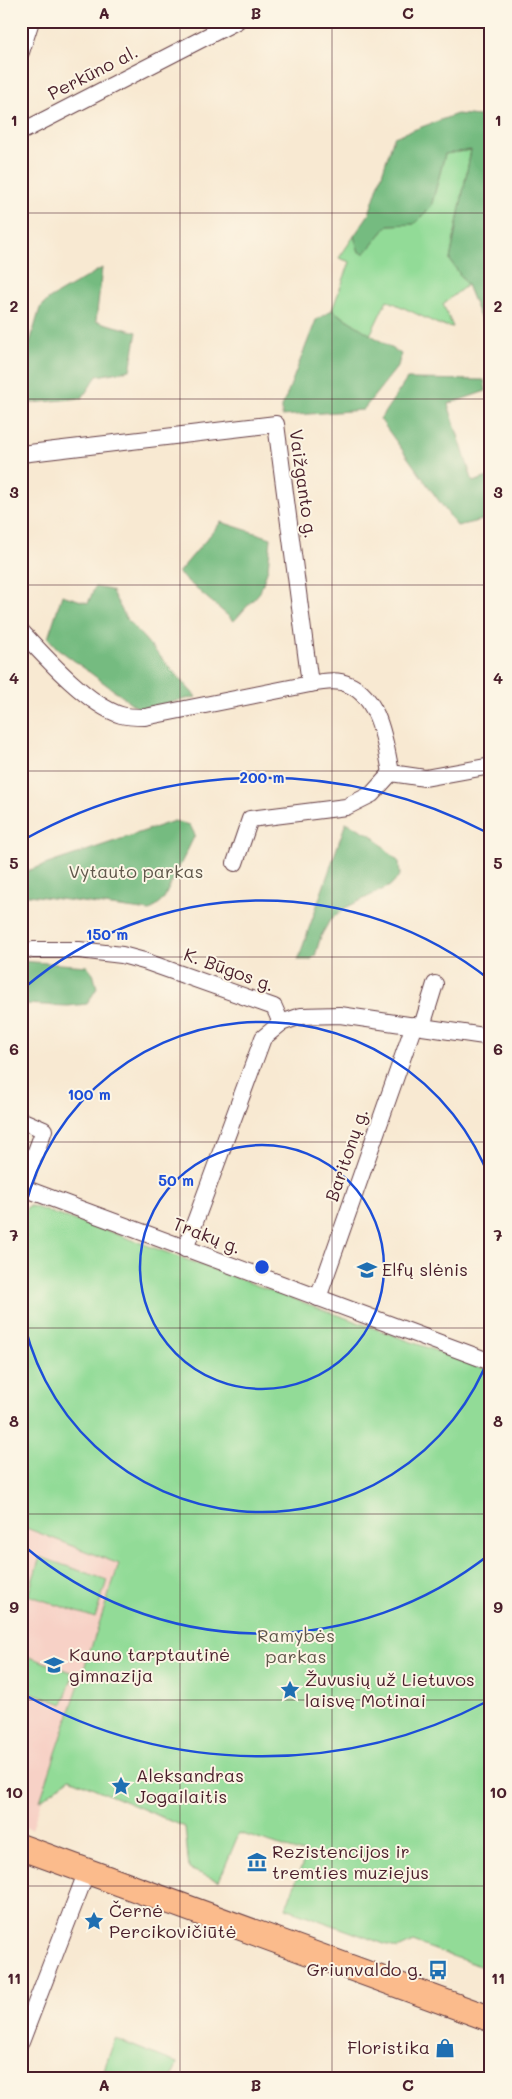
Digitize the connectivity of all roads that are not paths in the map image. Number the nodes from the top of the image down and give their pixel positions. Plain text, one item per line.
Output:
1 (31, 21) edge
2 (237, 21) edge
3 (21, 52) edge
4 (21, 132) edge
5 (21, 454) edge
6 (21, 631) edge
7 (310, 684) junction
8 (491, 766) edge
9 (391, 773) junction
10 (235, 863) dead end
11 (33, 950) dead end
12 (435, 984) dead end
13 (281, 1023) junction
14 (418, 1025) junction
15 (491, 1037) edge
16 (21, 1120) edge
17 (22, 1189) edge
18 (185, 1249) junction
19 (318, 1298) junction
20 (491, 1362) edge
21 (21, 1847) edge
22 (87, 1871) junction
23 (491, 2020) edge
24 (21, 2042) edge

1 - 3 street
2 - 4 street, Perkūno al.
5 - 7 street, Vaižganto g.
6 - 7 street
7 - 9 street
8 - 9 street
9 - 10 street
11 - 13 street, K. Būgos g.
12 - 14 street, Baritonų g.
13 - 14 street
13 - 18 street
14 - 15 street
14 - 19 street, Baritonų g.
16 - 17 street
17 - 18 street, Trakų g.
18 - 19 street, Trakų g.
19 - 20 street, Trakų g.
21 - 22 main road
22 - 23 main road
22 - 24 street

